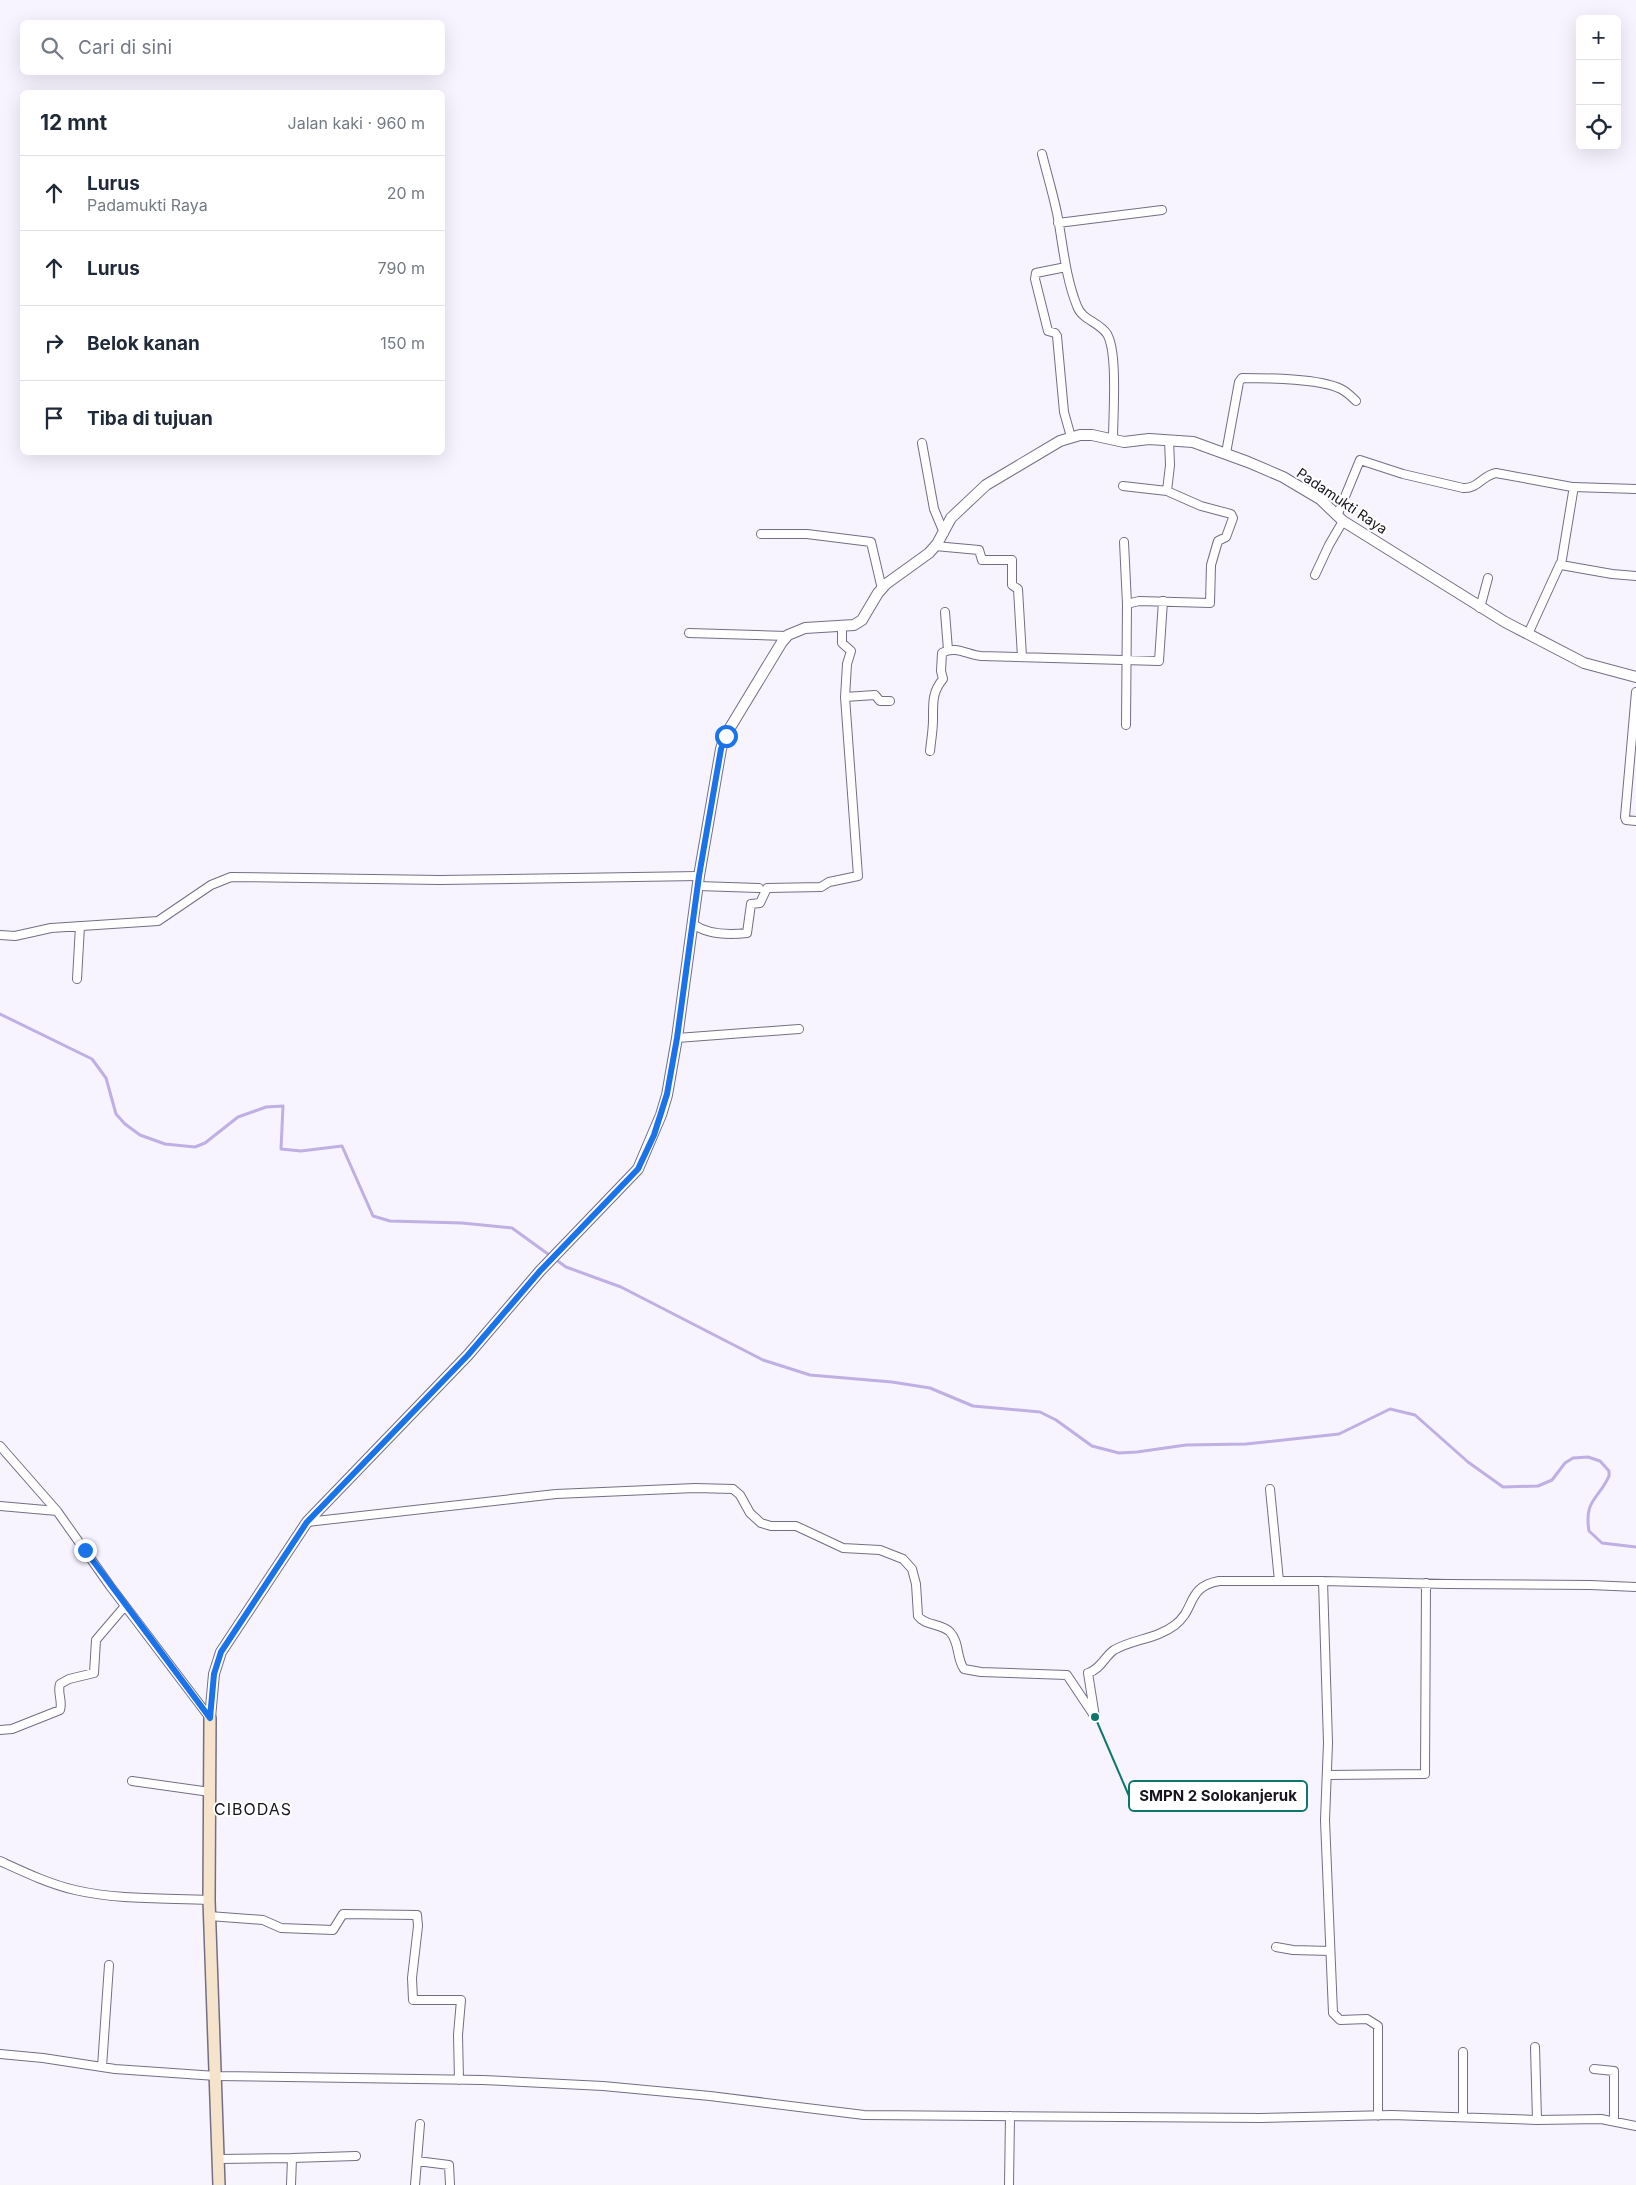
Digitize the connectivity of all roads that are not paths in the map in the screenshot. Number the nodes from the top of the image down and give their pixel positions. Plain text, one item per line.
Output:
1 (1042, 154) dead end
2 (1162, 210) dead end
3 (1058, 223) junction
4 (1066, 267) junction
5 (1356, 402) dead end
6 (1071, 437) junction
7 (1112, 439) junction
8 (1169, 440) junction
9 (922, 443) dead end
10 (1226, 453) junction
11 (1123, 486) dead end
12 (1574, 487) junction
13 (1636, 489) edge
14 (1167, 490) junction
15 (1340, 518) junction
16 (944, 533) junction
17 (761, 534) dead end
18 (1124, 542) dead end
19 (936, 546) junction
20 (1560, 564) junction
21 (1315, 575) dead end
22 (1636, 576) edge
23 (1488, 578) dead end
24 (882, 589) junction
25 (1163, 601) junction
26 (1127, 604) junction
27 (1480, 608) junction
28 (944, 612) dead end
29 (842, 627) junction
30 (689, 633) dead end
31 (1528, 634) junction
32 (787, 636) junction
33 (948, 650) junction
34 (1022, 657) junction
35 (1126, 660) junction
36 (1636, 677) edge
37 (1636, 692) edge
38 (845, 697) junction
39 (890, 701) dead end
40 (1126, 726) dead end
41 (930, 751) dead end
42 (1636, 820) edge
43 (699, 876) junction
44 (698, 886) junction
45 (759, 888) dead end
46 (693, 924) junction
47 (80, 926) junction
48 (0, 935) edge
49 (78, 979) dead end
50 (799, 1029) dead end
51 (677, 1038) junction
52 (0, 1446) edge
53 (1270, 1489) dead end
54 (0, 1506) edge
55 (57, 1511) junction
56 (307, 1522) junction
57 (1279, 1581) junction
58 (1323, 1581) junction
59 (1426, 1583) junction
60 (1636, 1588) edge
61 (125, 1606) junction
62 (210, 1718) junction
63 (0, 1730) edge
64 (1327, 1775) junction
65 (132, 1781) dead end
66 (210, 1792) junction
67 (0, 1861) edge
68 (209, 1900) junction
69 (209, 1916) junction
70 (1276, 1947) dead end
71 (1330, 1951) junction
72 (109, 1966) dead end
73 (1535, 2047) dead end
74 (1463, 2052) dead end
75 (0, 2054) edge
76 (102, 2067) junction
77 (1594, 2069) dead end
78 (216, 2076) junction
79 (459, 2080) junction
80 (1010, 2116) junction
81 (1378, 2116) junction
82 (1463, 2117) junction
83 (1537, 2120) junction
84 (1614, 2120) junction
85 (420, 2124) dead end
86 (1636, 2126) edge
87 (356, 2156) dead end
88 (292, 2158) junction
89 (219, 2159) junction
90 (416, 2161) junction
91 (219, 2185) edge
92 (291, 2185) edge
93 (415, 2185) edge
94 (450, 2185) edge
95 (1009, 2185) edge

1 - 3 street
2 - 3 street
3 - 4 street
4 - 6 street
4 - 7 street
5 - 10 street
6 - 7 street, Padamukti Raya
6 - 16 street, Padamukti Raya
7 - 8 street, Padamukti Raya
8 - 10 street, Padamukti Raya
8 - 14 street
9 - 16 street
10 - 15 street, Padamukti Raya
11 - 14 street
12 - 13 street
12 - 15 street
12 - 20 street
14 - 25 street
15 - 21 street
15 - 27 street, Padamukti Raya
16 - 19 street, Padamukti Raya
17 - 24 street
18 - 26 street
19 - 24 street, Padamukti Raya
19 - 34 street
20 - 22 street
20 - 31 street
23 - 27 street
24 - 29 street, Padamukti Raya
25 - 26 street
25 - 35 street
26 - 35 street
27 - 31 street, Padamukti Raya
28 - 33 street
29 - 32 street, Padamukti Raya
29 - 38 street
30 - 32 street
31 - 36 street, Padamukti Raya
32 - 43 street
33 - 34 street
33 - 41 street
34 - 35 street
35 - 40 street
37 - 42 street
38 - 39 street
38 - 46 street
43 - 44 street
43 - 47 street
44 - 45 street
44 - 46 street
46 - 51 street
47 - 48 street
47 - 49 street
50 - 51 street
51 - 56 street
52 - 55 street
53 - 57 street
54 - 55 street
55 - 61 street
56 - 57 street
56 - 62 street
57 - 58 street
58 - 59 street
58 - 64 street
59 - 60 street
59 - 64 street
61 - 62 street
61 - 63 street
62 - 66 main road
64 - 71 street
65 - 66 street
66 - 68 main road
67 - 68 street
68 - 69 main road
69 - 78 main road
69 - 79 street
70 - 71 street
71 - 81 street
72 - 76 street
73 - 83 street
74 - 82 street
75 - 76 street
76 - 78 street
77 - 84 street
78 - 79 street
78 - 89 main road
79 - 80 street
80 - 81 street
80 - 95 street
81 - 82 street
82 - 83 street
83 - 84 street
84 - 86 street
85 - 90 street
87 - 88 street
88 - 89 street
88 - 92 street
89 - 91 main road
90 - 93 street
90 - 94 street

